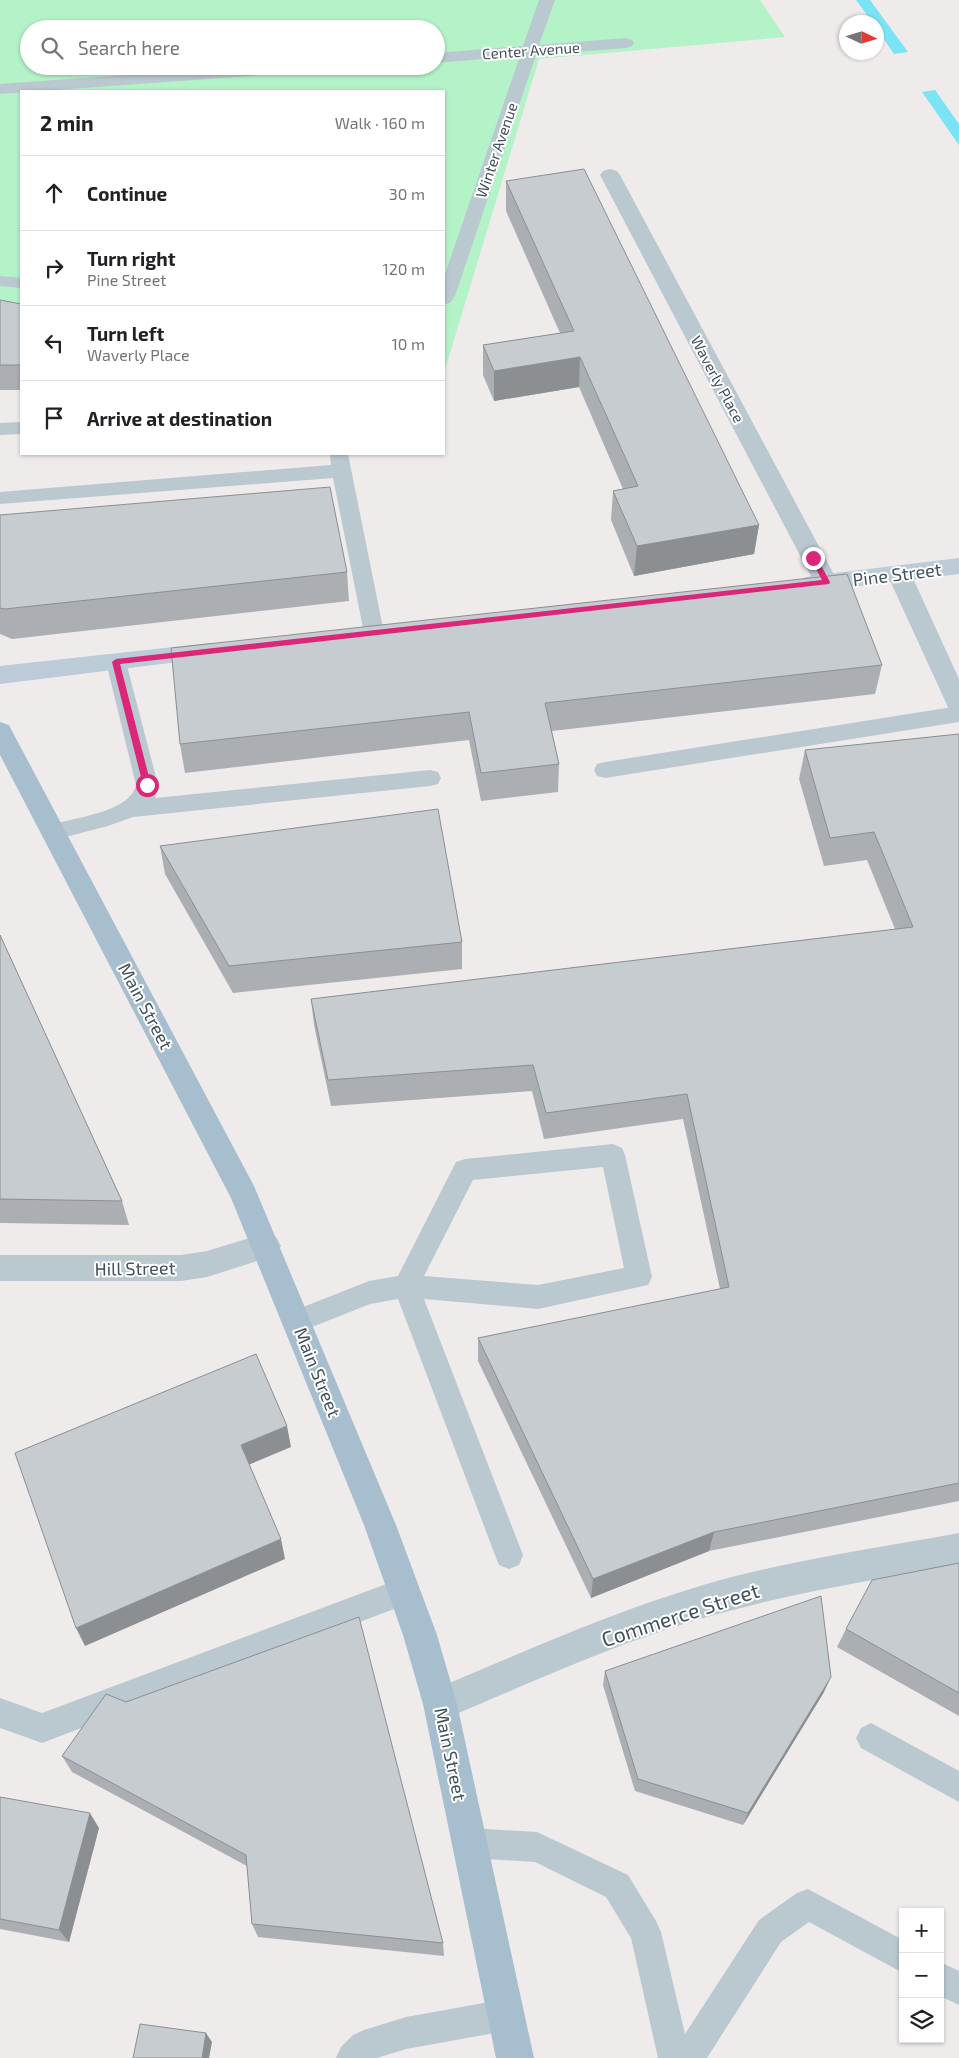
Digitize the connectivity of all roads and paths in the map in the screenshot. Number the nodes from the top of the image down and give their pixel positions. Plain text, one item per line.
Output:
1 (547, 0) edge
2 (626, 43) dead end
3 (529, 51) junction
4 (445, 57) edge
5 (198, 75) edge
6 (0, 90) edge
7 (610, 175) dead end
8 (0, 281) edge
9 (20, 283) edge
10 (445, 298) edge
11 (20, 428) edge
12 (0, 429) edge
13 (340, 462) edge
14 (0, 498) edge
15 (959, 566) edge
16 (899, 574) junction
17 (826, 582) junction
18 (787, 587) edge
19 (374, 633) edge
20 (235, 648) edge
21 (116, 662) junction
22 (0, 675) edge
23 (959, 705) edge
24 (959, 714) edge
25 (0, 731) edge
26 (605, 770) dead end
27 (430, 778) dead end
28 (131, 809) junction
29 (54, 832) junction
30 (266, 1246) junction
31 (0, 1268) edge
32 (406, 1286) junction
33 (297, 1321) junction
34 (959, 1549) edge
35 (509, 1554) dead end
36 (405, 1591) junction
37 (440, 1704) junction
38 (0, 1713) edge
39 (871, 1738) dead end
40 (959, 1787) edge
41 (470, 1843) junction
42 (899, 1955) edge
43 (944, 1980) edge
44 (959, 1988) edge
45 (506, 2015) junction
46 (352, 2058) edge
47 (515, 2058) edge
48 (674, 2058) edge
49 (688, 2058) edge

1 - 3 lane, Winter Avenue
2 - 3 lane, Center Avenue
3 - 4 lane, Center Avenue
3 - 10 lane, Winter Avenue
5 - 6 lane
7 - 17 street, Waverly Place
8 - 9 lane
11 - 12 lane
13 - 14 lane
13 - 19 lane
15 - 16 main road, Pine Street
16 - 17 main road, Pine Street
16 - 23 street
17 - 18 main road, Pine Street
20 - 21 main road
21 - 22 main road
21 - 28 lane
24 - 26 lane
25 - 29 main road, Main Street
27 - 28 lane
28 - 29 lane
29 - 30 main road, Main Street
30 - 31 street, Hill Street
30 - 33 main road, Main Street
32 - 32 lane
32 - 33 lane
32 - 35 lane
33 - 36 main road, Main Street
34 - 37 street, Commerce Street
36 - 37 main road, Main Street
36 - 38 lane
37 - 41 main road, Main Street
39 - 40 lane
41 - 45 main road, Main Street
41 - 48 lane
42 - 49 lane
43 - 44 lane
45 - 46 lane
45 - 47 main road, Main Street

